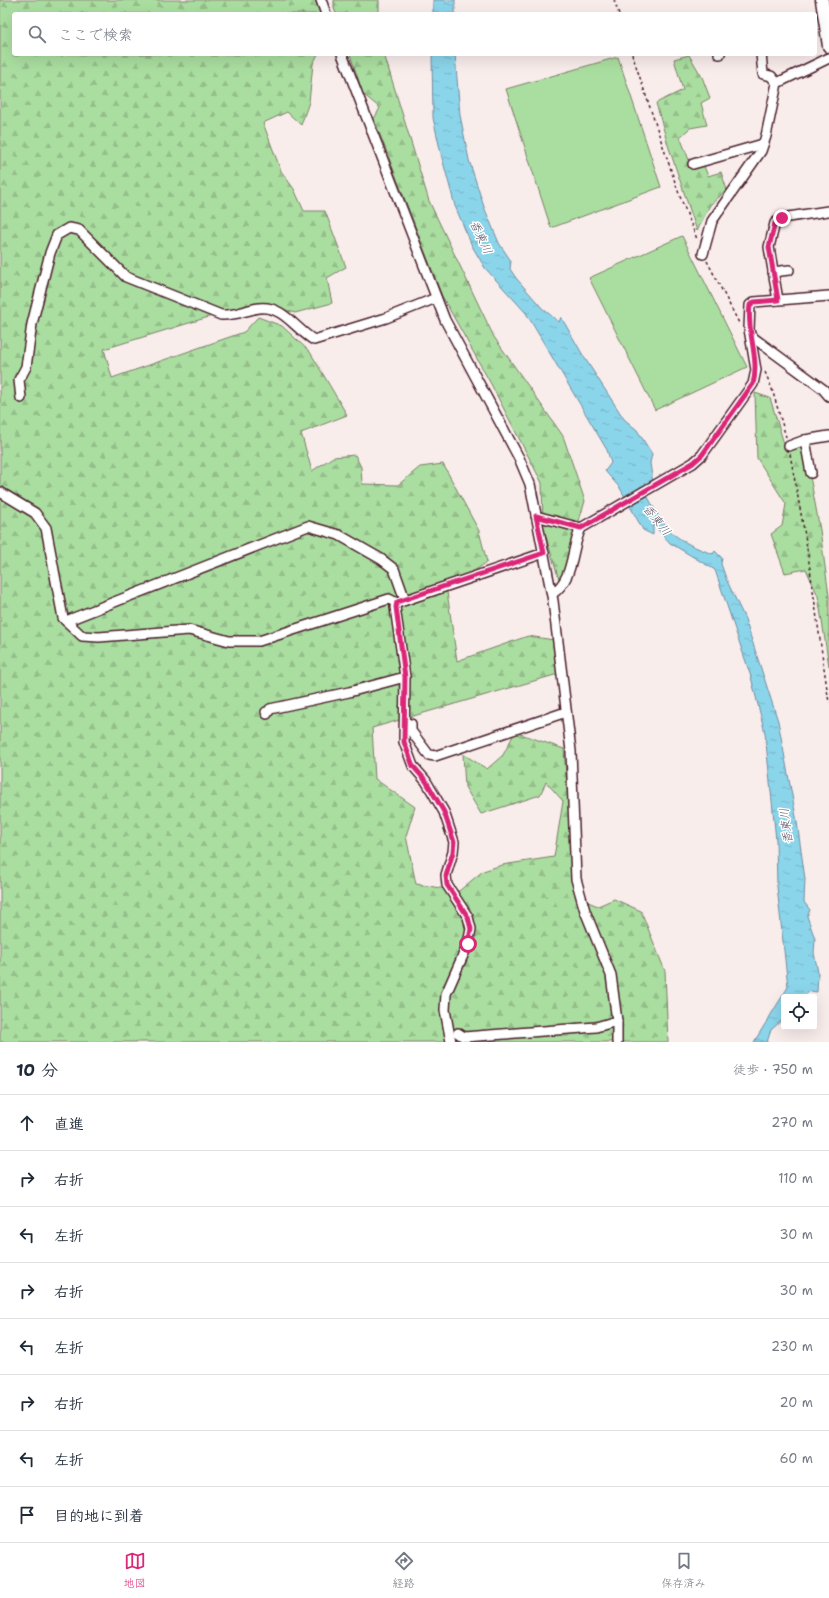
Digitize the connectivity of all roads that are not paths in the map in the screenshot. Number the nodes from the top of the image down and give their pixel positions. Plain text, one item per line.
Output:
1 (321, 0) edge
2 (822, 0) edge
3 (325, 12) edge
4 (829, 46) edge
5 (343, 56) edge
6 (761, 56) edge
7 (829, 58) edge
8 (777, 83) junction
9 (763, 144) junction
10 (693, 164) dead end
11 (821, 209) edge
12 (703, 254) dead end
13 (789, 270) dead end
14 (773, 272) junction
15 (829, 296) edge
16 (436, 298) junction
17 (778, 300) junction
18 (751, 336) junction
19 (829, 396) edge
20 (21, 398) dead end
21 (829, 436) edge
22 (805, 440) junction
23 (789, 446) dead end
24 (811, 473) dead end
25 (0, 492) edge
26 (536, 516) junction
27 (581, 528) junction
28 (544, 553) junction
29 (552, 594) junction
30 (401, 601) junction
31 (66, 621) junction
32 (405, 677) junction
33 (266, 712) dead end
34 (566, 712) junction
35 (404, 723) junction
36 (617, 1021) junction
37 (458, 1033) dead end
38 (451, 1042) edge
39 (617, 1042) edge

1 - 3 street
2 - 4 street
5 - 16 street
6 - 8 street
7 - 8 street
8 - 9 street
9 - 10 street
9 - 12 street
11 - 14 street
13 - 14 street
14 - 17 street
15 - 17 street
16 - 20 street
16 - 26 street
17 - 18 street
18 - 19 street
18 - 27 street
21 - 22 street
22 - 23 street
22 - 24 street
25 - 31 street
26 - 27 street
26 - 28 street
27 - 29 street
28 - 29 street
28 - 30 street
29 - 34 street
30 - 31 street
30 - 31 street
30 - 32 street
32 - 33 street
32 - 35 street
34 - 35 street
34 - 36 street
35 - 38 street
36 - 37 street
36 - 39 street

